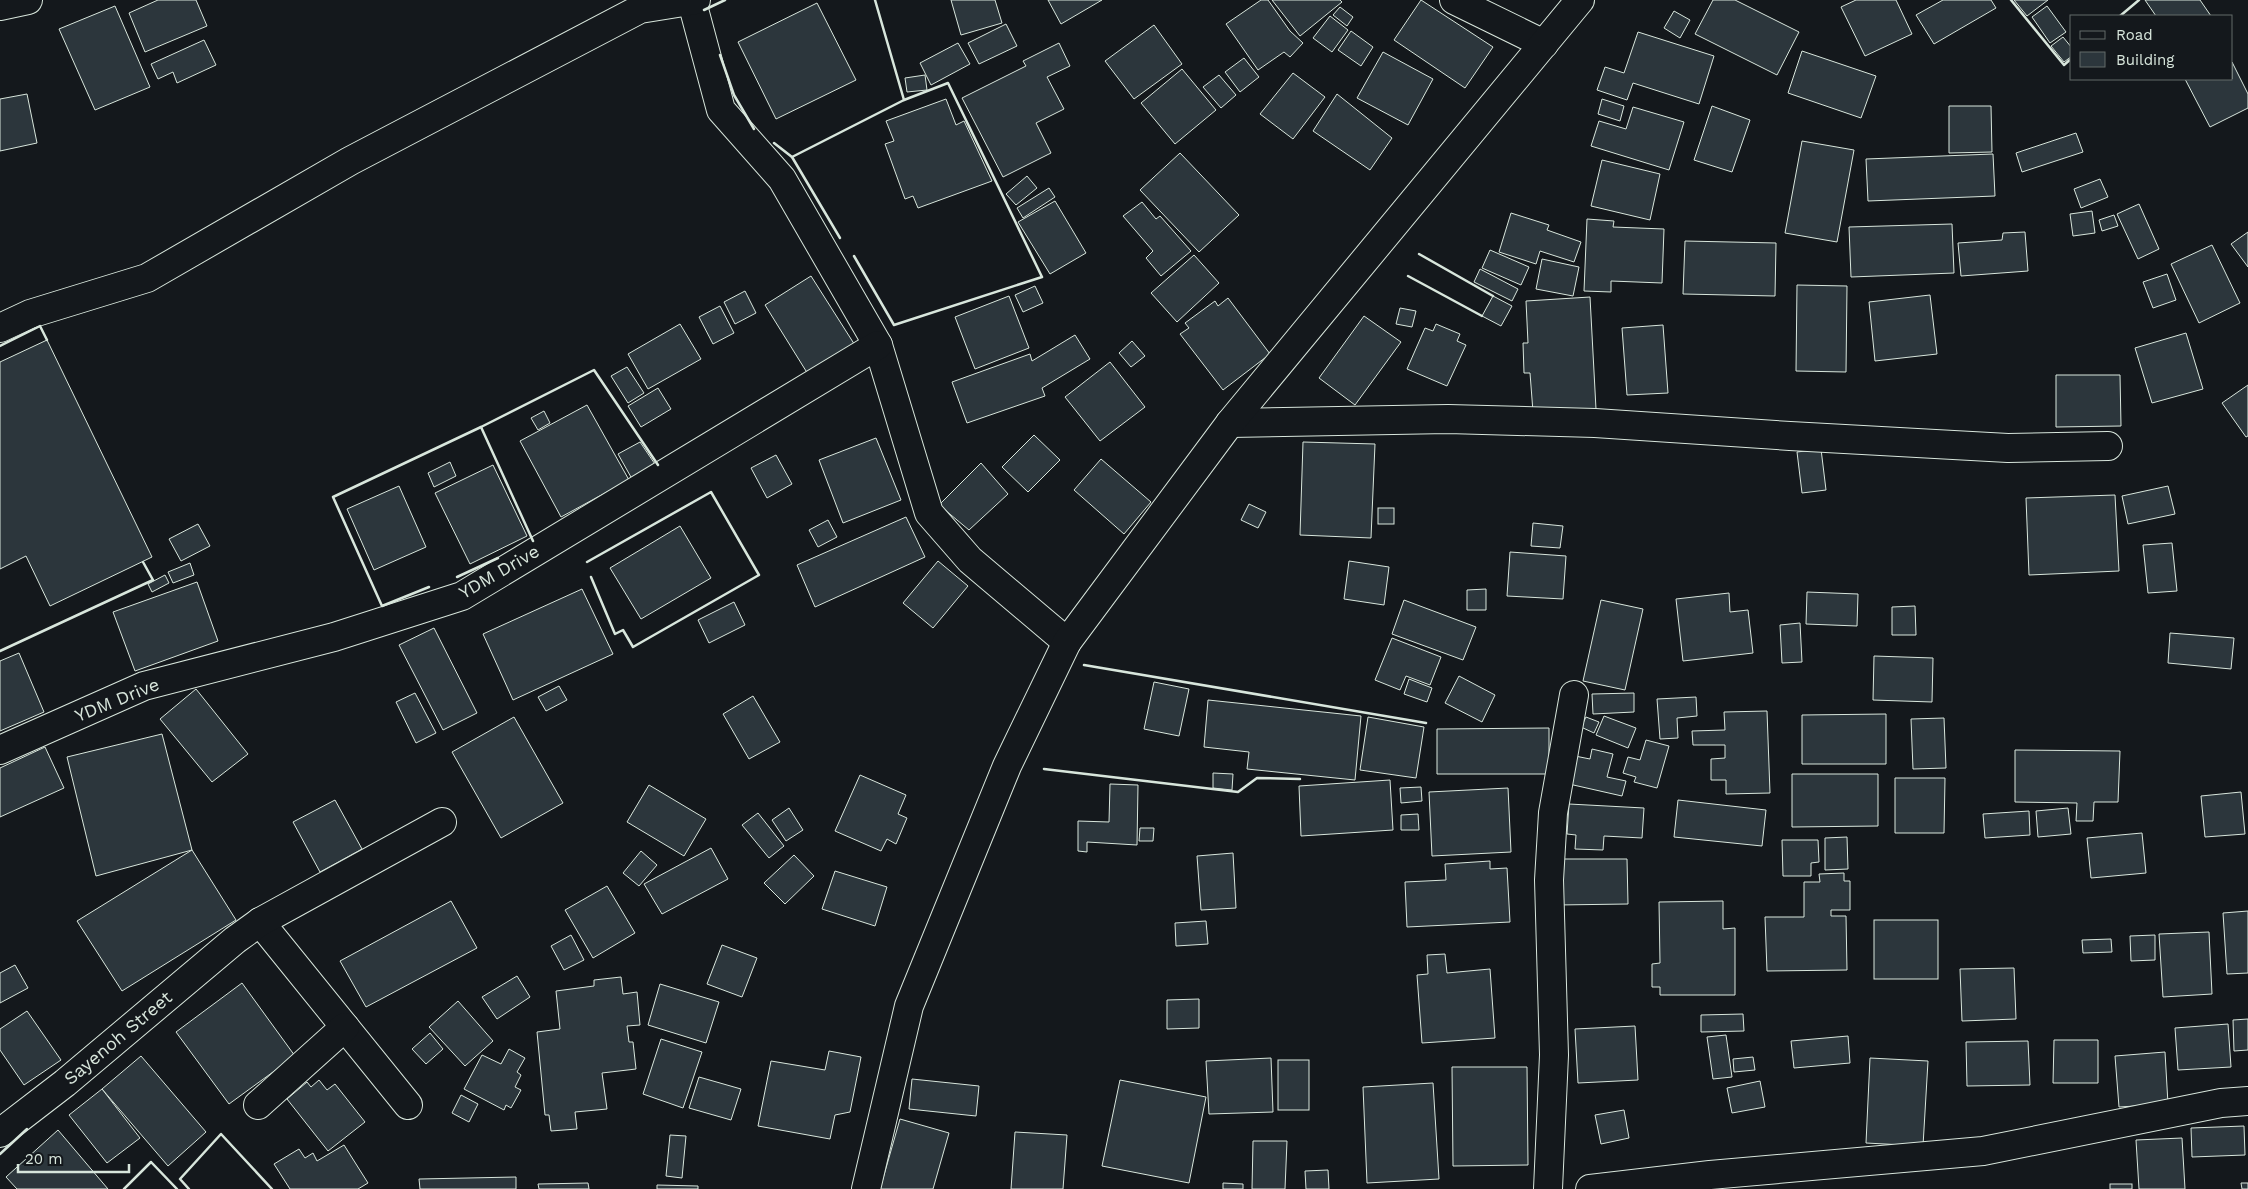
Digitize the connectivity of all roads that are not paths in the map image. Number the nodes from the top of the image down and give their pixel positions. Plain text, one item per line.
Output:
1 (28, 0) edge
2 (1454, 0) edge
3 (1580, 0) edge
4 (694, 1) edge
5 (0, 6) edge
6 (1544, 44) junction
7 (0, 328) edge
8 (878, 345) junction
9 (1230, 423) junction
10 (2108, 446) dead end
11 (1067, 642) junction
12 (1574, 695) dead end
13 (0, 750) edge
14 (442, 822) dead end
15 (260, 922) junction
16 (345, 1027) junction
17 (2248, 1101) edge
18 (258, 1105) dead end
19 (408, 1105) dead end
20 (0, 1133) edge
21 (866, 1189) edge
22 (1548, 1189) edge
23 (1590, 1189) edge

1 - 5 street
2 - 6 street
3 - 6 street
4 - 7 street
4 - 8 street
6 - 9 street
8 - 11 street
8 - 13 street, YDM Drive
9 - 10 street
9 - 11 street
11 - 21 street
12 - 22 street
14 - 15 street, Sayenoh Street
15 - 16 street
15 - 20 street, Sayenoh Street
16 - 18 street
16 - 19 street
17 - 23 street

